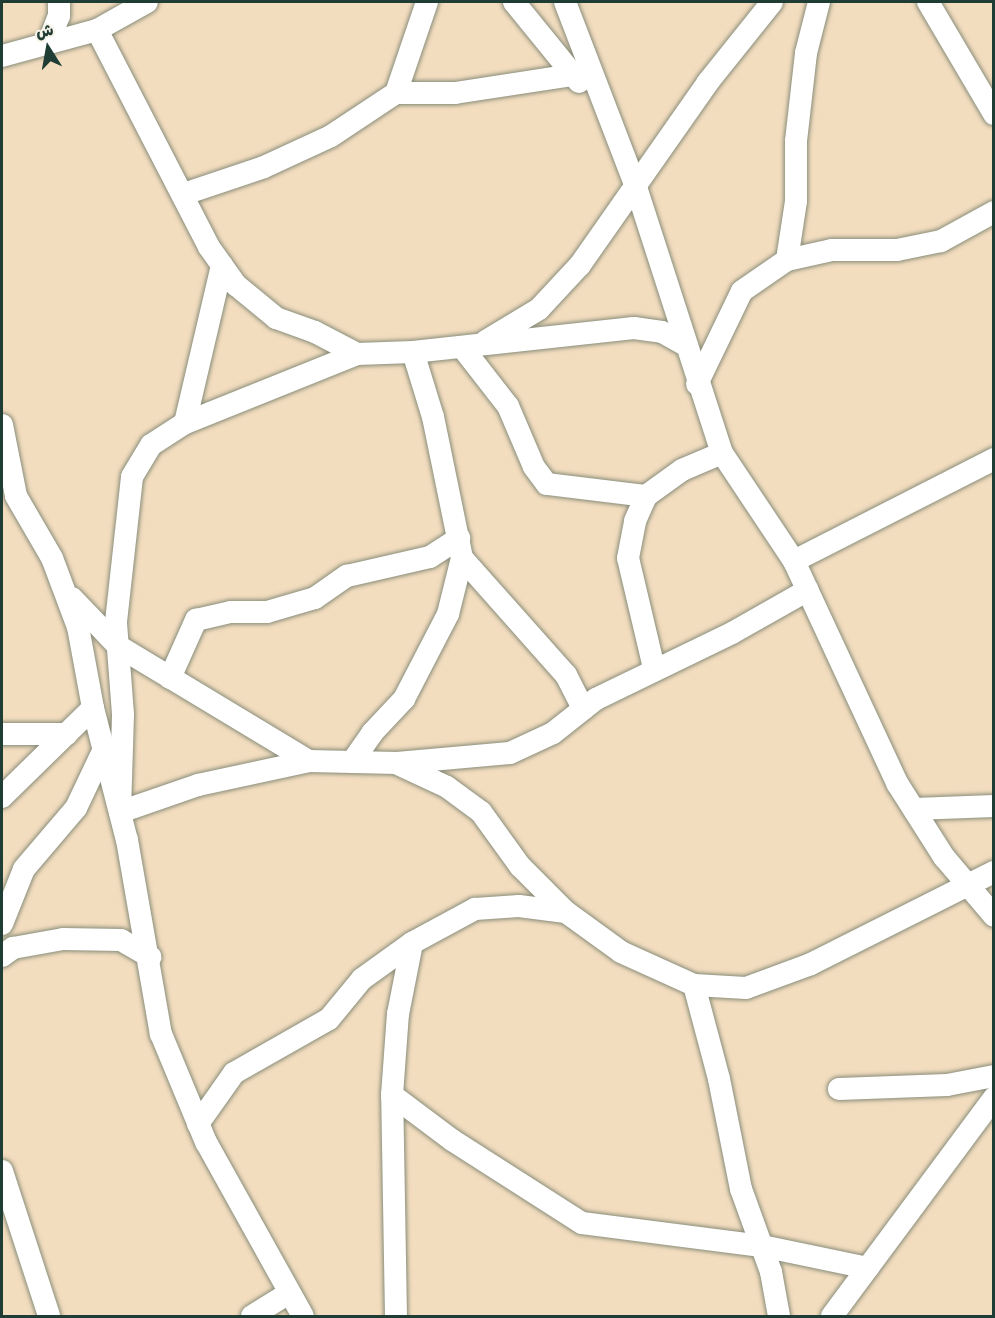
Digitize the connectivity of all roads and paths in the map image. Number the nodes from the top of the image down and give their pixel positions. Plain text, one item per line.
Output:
1 (59, 2) edge
2 (147, 2) edge
3 (427, 2) edge
4 (514, 2) edge
5 (565, 2) edge
6 (772, 2) edge
7 (819, 2) edge
8 (928, 2) edge
9 (97, 30) junction
10 (48, 44) junction
11 (2, 56) edge
12 (572, 75) junction
13 (396, 93) junction
14 (607, 111) junction
15 (993, 114) edge
16 (636, 187) junction
17 (184, 194) junction
18 (993, 212) edge
19 (787, 260) junction
20 (222, 265) junction
21 (684, 344) junction
22 (471, 345) junction
23 (413, 352) junction
24 (357, 354) junction
25 (697, 384) junction
26 (185, 423) junction
27 (3, 437) edge
28 (722, 453) junction
29 (993, 459) edge
30 (646, 496) junction
31 (461, 548) junction
32 (794, 561) junction
33 (64, 589) junction
34 (808, 590) junction
35 (118, 646) junction
36 (654, 668) junction
37 (170, 678) junction
38 (93, 708) junction
39 (583, 709) junction
40 (2, 734) edge
41 (67, 734) junction
42 (104, 749) junction
43 (309, 761) junction
44 (352, 762) junction
45 (397, 763) junction
46 (2, 797) edge
47 (993, 806) edge
48 (914, 809) junction
49 (120, 812) junction
50 (993, 872) edge
51 (968, 886) junction
52 (566, 912) junction
53 (993, 916) edge
54 (2, 924) edge
55 (412, 943) junction
56 (2, 956) edge
57 (150, 957) junction
58 (694, 985) junction
59 (993, 1076) edge
60 (839, 1089) dead end
61 (392, 1095) junction
62 (993, 1098) edge
63 (198, 1124) junction
64 (2, 1172) edge
65 (762, 1246) junction
66 (868, 1268) junction
67 (289, 1293) junction
68 (49, 1317) edge
69 (252, 1317) edge
70 (303, 1317) edge
71 (396, 1317) edge
72 (779, 1317) edge
73 (832, 1317) edge

1 - 10 street
2 - 9 street
3 - 13 street
4 - 12 street
5 - 14 street
6 - 16 street
7 - 19 street
8 - 15 street
9 - 10 street
9 - 17 street
10 - 11 street
12 - 13 street
12 - 14 street
13 - 17 street
14 - 16 street
16 - 21 street
16 - 22 street
17 - 20 street
18 - 19 street
19 - 25 street
20 - 24 street
20 - 26 street
21 - 22 street
21 - 25 street
22 - 23 street
22 - 30 street
23 - 24 street
23 - 31 street
24 - 26 street
25 - 28 street
26 - 35 street
27 - 33 street
28 - 30 street
28 - 32 street
29 - 32 street
30 - 36 street
31 - 37 street
31 - 39 street
31 - 44 street
32 - 34 street
33 - 35 street
33 - 38 street
34 - 36 street
34 - 48 street
35 - 37 street
35 - 49 street
36 - 39 street
37 - 43 street
38 - 41 street
38 - 42 street
39 - 45 street
40 - 41 street
41 - 46 street
42 - 49 street
42 - 54 street
43 - 44 street
43 - 49 street
44 - 45 street
45 - 52 street
47 - 48 street
48 - 51 street
49 - 57 street
50 - 51 street
51 - 53 street
51 - 58 street
52 - 55 street
52 - 58 street
55 - 61 street
55 - 63 street
56 - 57 street
57 - 63 street
58 - 65 street
59 - 60 street
61 - 65 street
61 - 71 street
62 - 66 street
63 - 67 street
64 - 68 street
65 - 66 street
65 - 72 street
66 - 73 street
67 - 69 street
67 - 70 street

